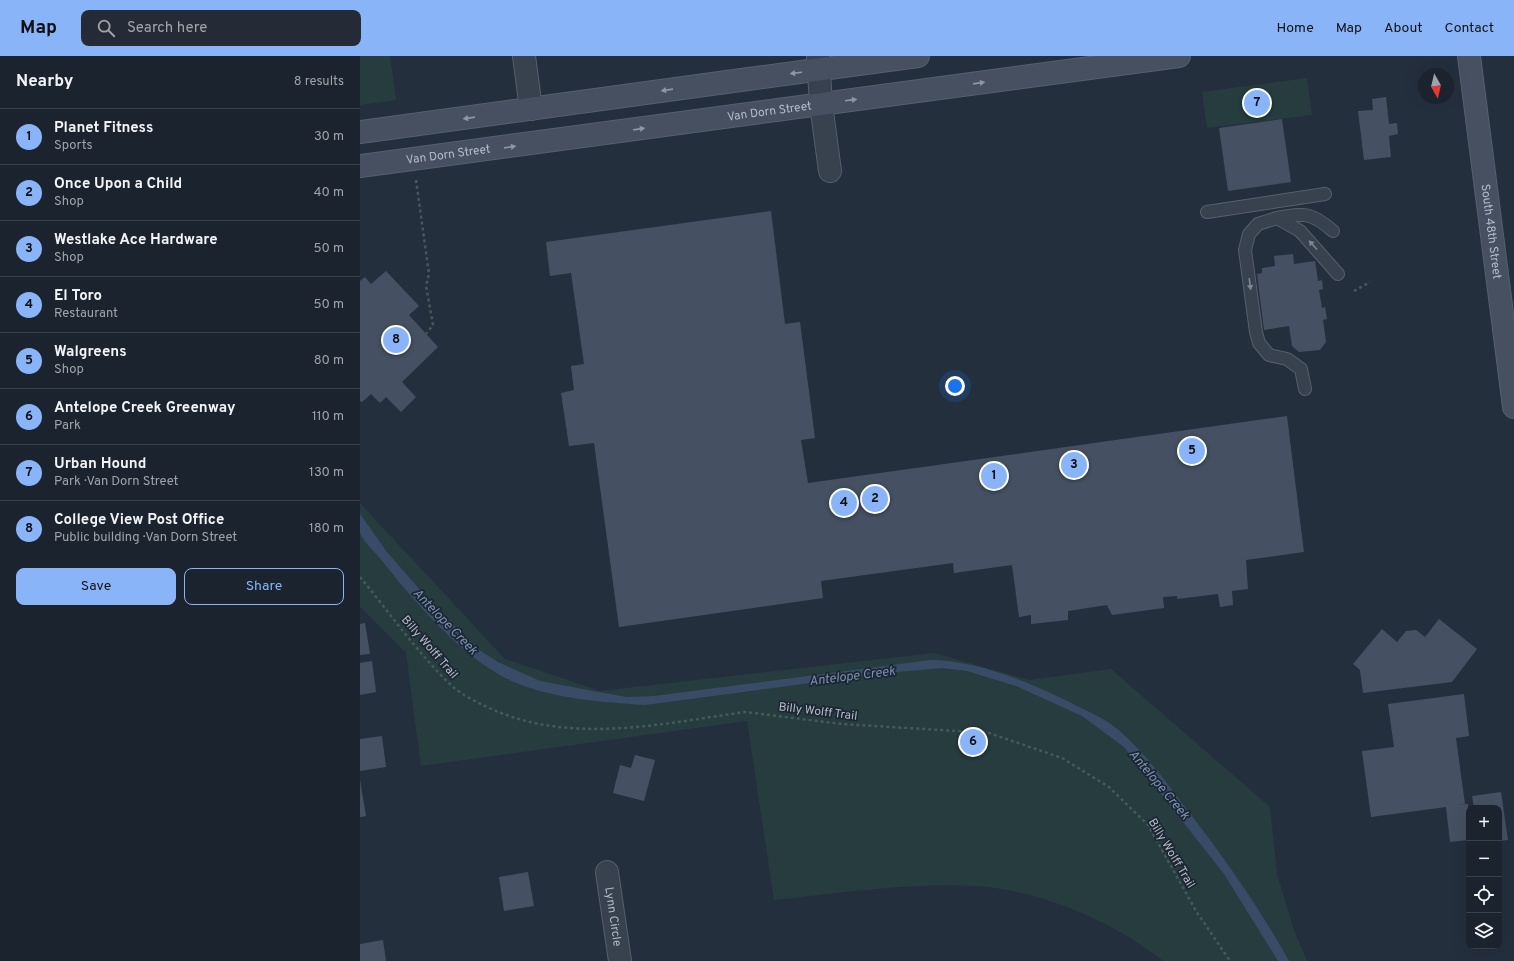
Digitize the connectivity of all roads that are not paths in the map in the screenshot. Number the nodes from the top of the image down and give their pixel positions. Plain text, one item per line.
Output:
1 (524, 56) edge
2 (918, 56) edge
3 (1179, 56) edge
4 (1469, 56) edge
5 (819, 63) edge
6 (821, 104) junction
7 (531, 109) junction
8 (360, 132) edge
9 (360, 166) edge
10 (830, 171) dead end
11 (1325, 194) dead end
12 (1207, 212) dead end
13 (1277, 218) junction
14 (1333, 231) dead end
15 (1338, 274) dead end
16 (1305, 388) dead end
17 (1514, 407) edge
18 (607, 872) dead end
19 (620, 961) edge

1 - 7 street
2 - 5 main road
6 -> 3 main road, Van Dorn Street
4 - 17 main road, South 48th Street
5 - 6 street
5 -> 7 main road
9 -> 6 main road, Van Dorn Street
6 - 10 street
7 -> 8 main road
11 - 12 lane
13 - 14 lane
15 -> 13 lane
13 -> 16 lane
18 - 19 street, Lynn Circle

